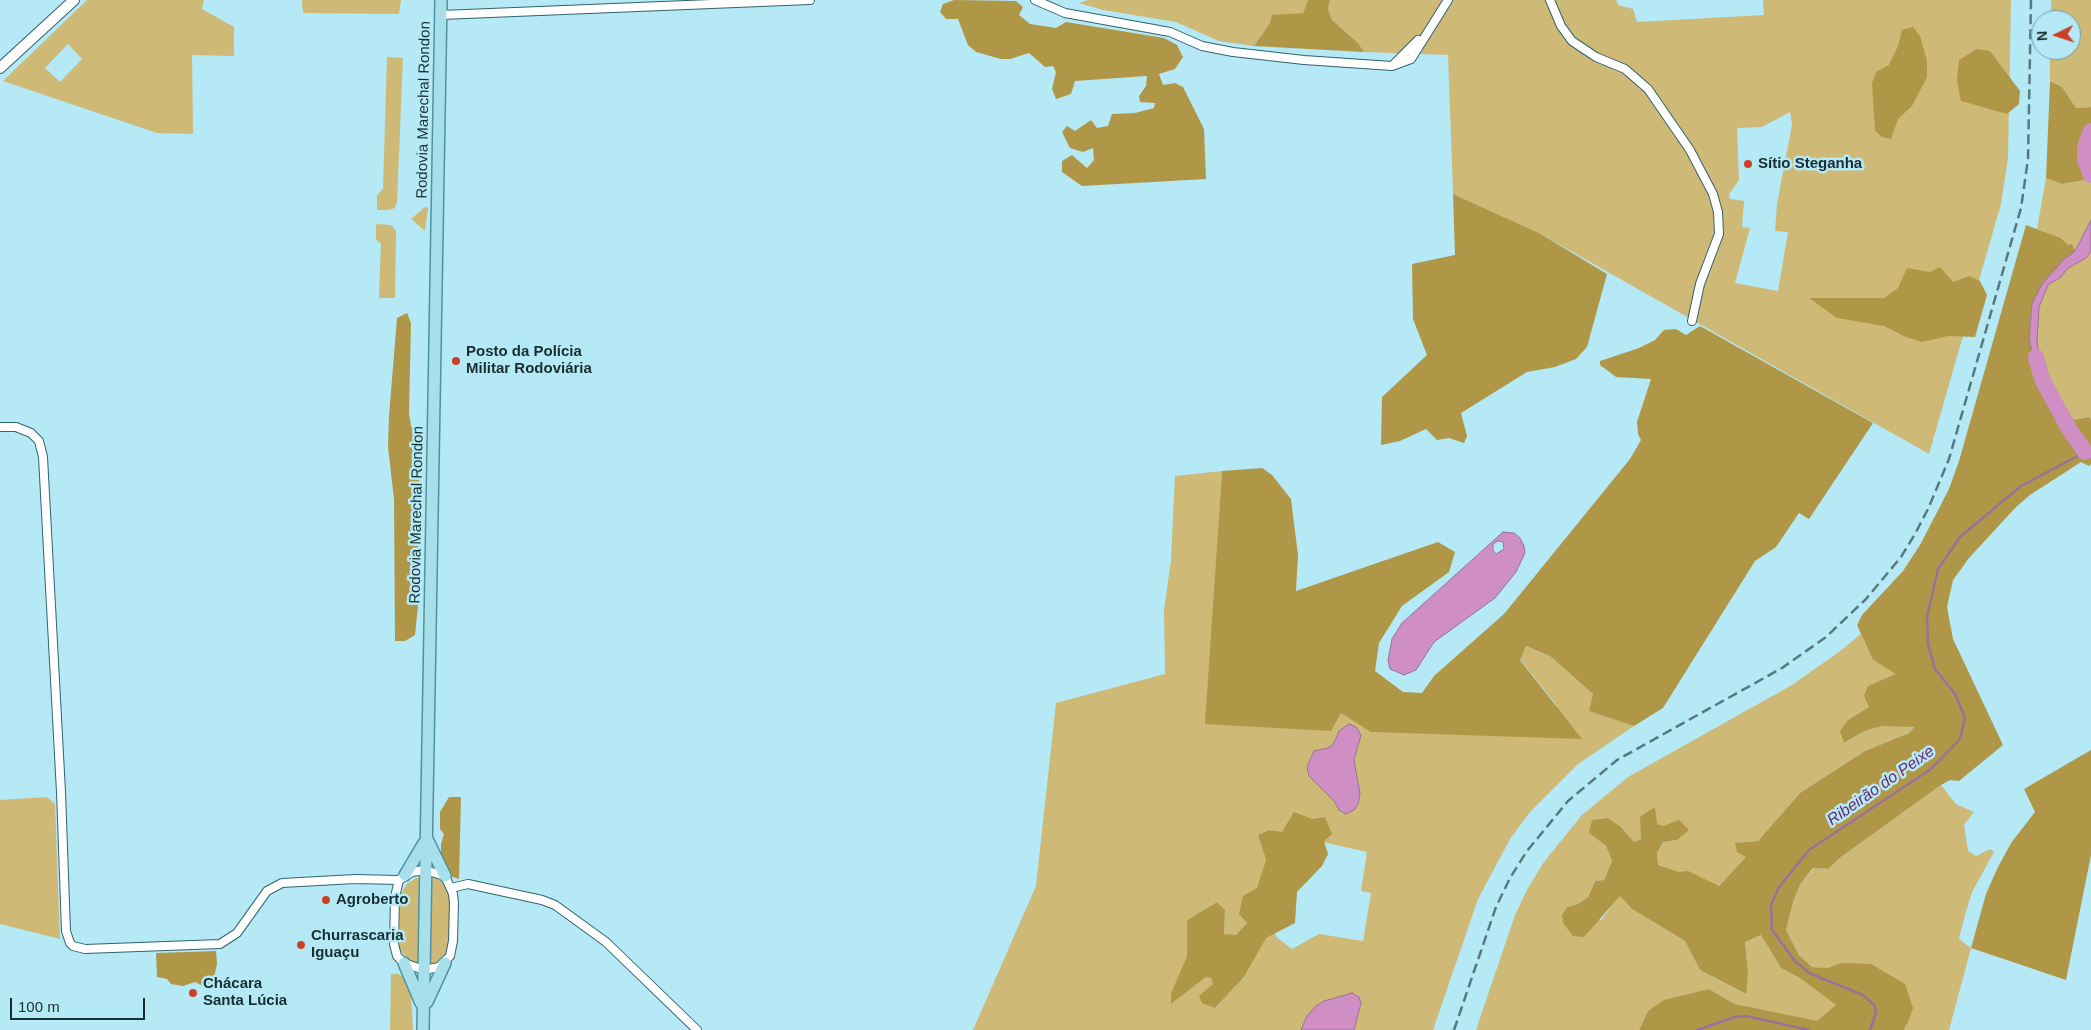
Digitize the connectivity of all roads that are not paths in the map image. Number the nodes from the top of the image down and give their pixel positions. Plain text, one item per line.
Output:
1 (74, 0) edge
2 (441, 0) edge
3 (810, 0) edge
4 (1035, 0) edge
5 (1448, 0) edge
6 (1550, 0) edge
7 (441, 15) junction
8 (0, 68) edge
9 (1692, 321) dead end
10 (0, 427) edge
11 (426, 837) junction
12 (425, 870) junction
13 (445, 876) junction
14 (402, 878) junction
15 (450, 888) junction
16 (404, 963) junction
17 (445, 963) junction
18 (424, 970) junction
19 (423, 1011) junction
20 (423, 1030) edge
21 (698, 1030) edge

1 - 8 main road
2 - 7 main road, Rodovia Marechal Rondon
3 - 7 street
4 - 5 street
6 - 9 street
7 - 11 main road, Rodovia Marechal Rondon
10 - 14 street
11 - 12 main road, Rodovia Marechal Rondon
11 - 13 main road
11 - 14 main road
12 - 13 street
12 - 14 street
12 - 18 main road, Rodovia Marechal Rondon
13 - 15 street
14 - 16 street
15 - 17 street
15 - 21 street
16 - 18 street
16 - 19 main road
17 - 18 street
17 - 19 main road
18 - 19 main road, Rodovia Marechal Rondon
19 - 20 main road, Rodovia Marechal Rondon

